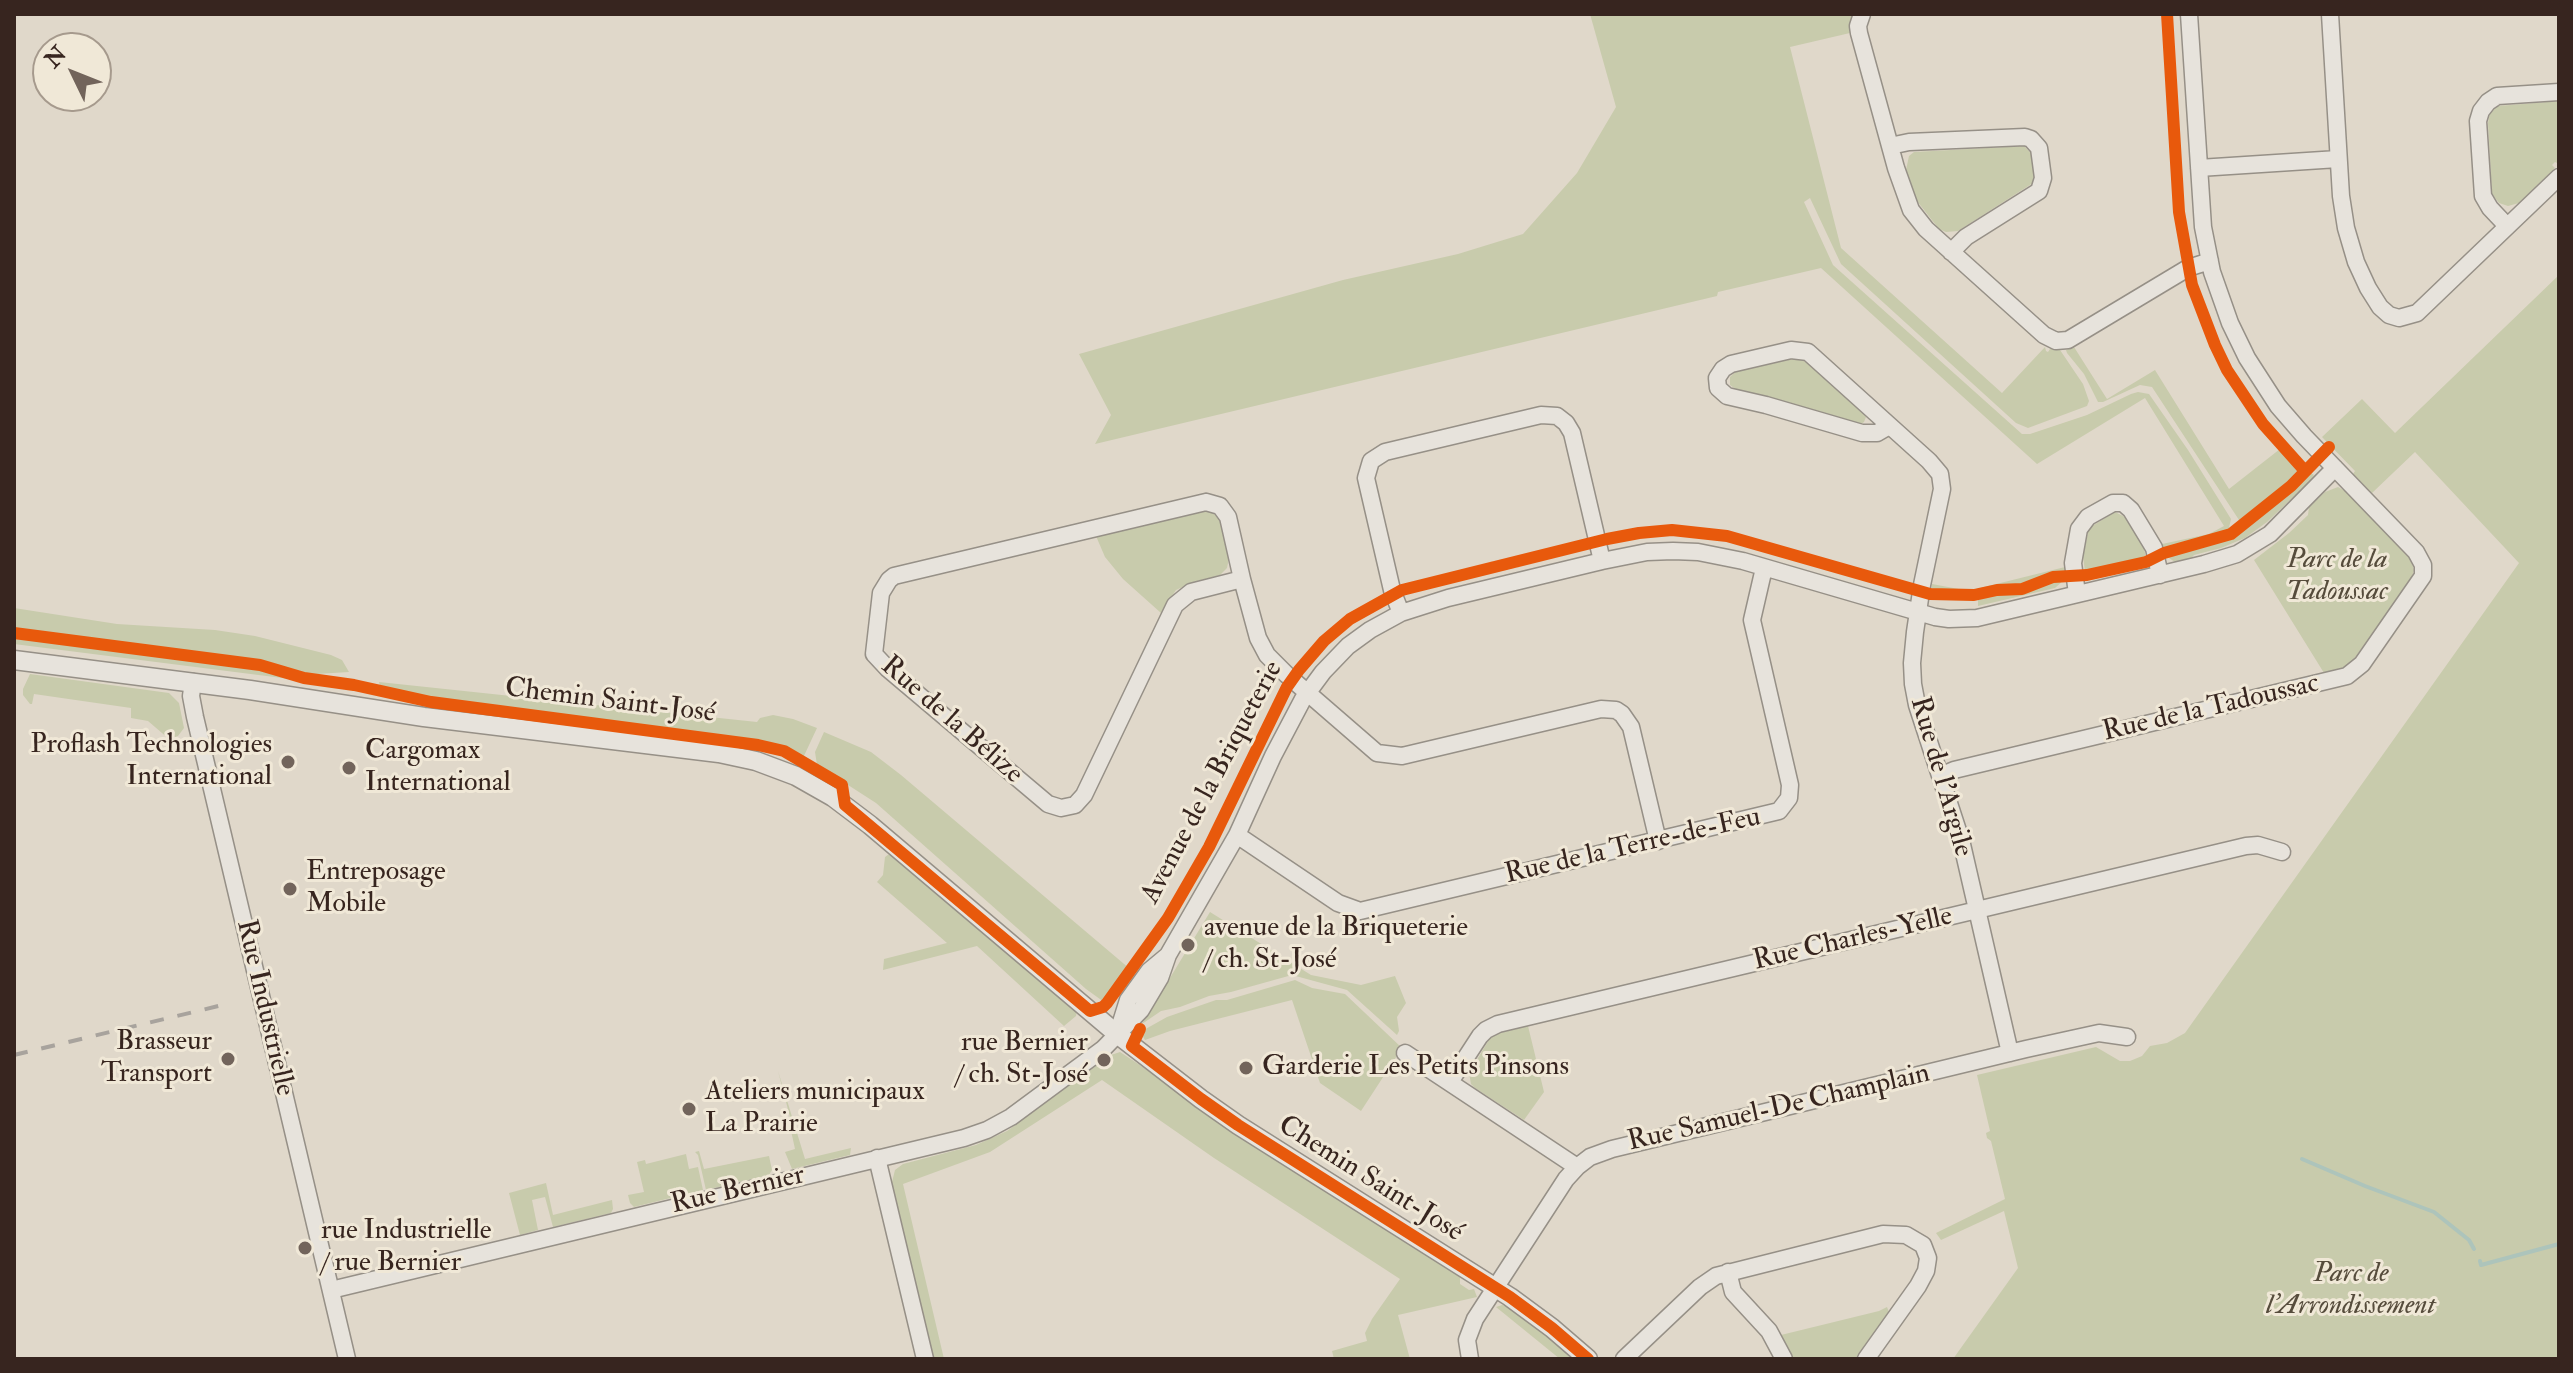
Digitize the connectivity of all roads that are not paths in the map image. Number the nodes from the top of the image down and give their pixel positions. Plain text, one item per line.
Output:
1 (1862, 14) edge
2 (2189, 14) edge
3 (2330, 14) edge
4 (2559, 92) edge
5 (1890, 146) junction
6 (2338, 159) junction
7 (2199, 168) junction
8 (2559, 177) edge
9 (2507, 226) junction
10 (1951, 252) junction
11 (2210, 261) junction
12 (1889, 426) junction
13 (2335, 468) junction
14 (1602, 561) junction
15 (1764, 568) junction
16 (2160, 575) junction
17 (1242, 579) junction
18 (2077, 594) junction
19 (1918, 611) junction
20 (1401, 613) junction
21 (14, 660) edge
22 (193, 682) junction
23 (1308, 692) junction
24 (1940, 776) junction
25 (1237, 835) junction
26 (1658, 841) junction
27 (2282, 852) dead end
28 (1977, 911) junction
29 (1117, 1034) junction
30 (2127, 1037) dead end
31 (1405, 1053) dead end
32 (2010, 1053) junction
33 (1450, 1082) junction
34 (877, 1158) junction
35 (1577, 1167) junction
36 (1728, 1272) junction
37 (1496, 1288) junction
38 (331, 1290) junction
39 (347, 1359) edge
40 (925, 1359) edge
41 (1470, 1359) edge
42 (1588, 1359) edge
43 (1624, 1359) edge
44 (1784, 1359) edge
45 (1866, 1359) edge

1 - 5 street
2 - 7 street
3 - 6 street
4 - 9 street
5 - 10 street
5 - 10 street
6 - 7 street
6 - 9 street
7 - 11 street
8 - 9 street
10 - 11 street
11 - 13 street
12 - 12 street, Rue de l'Argile
12 - 19 street, Rue de l'Argile
13 - 16 street, Avenue de la Briqueterie
13 - 24 street, Rue de la Tadoussac
14 - 15 street, Avenue de la Briqueterie
14 - 20 street, Avenue de la Briqueterie
14 - 20 street
15 - 19 street, Avenue de la Briqueterie
15 - 26 street, Rue de la Terre-de-Feu
16 - 18 street, Avenue de la Briqueterie
16 - 18 street
17 - 17 street, Rue de la Bélize
17 - 23 street, Rue de la Bélize
18 - 19 street, Avenue de la Briqueterie
19 - 24 street, Rue de l'Argile
20 - 23 street, Avenue de la Briqueterie
21 - 22 street, Chemin Saint-José
22 - 29 street, Chemin Saint-José
22 - 38 street, Rue Industrielle
23 - 25 street, Avenue de la Briqueterie
23 - 26 street, Rue de la Bélize
24 - 28 street, Rue de l'Argile
25 - 26 street, Rue de la Terre-de-Feu
25 - 29 street, Avenue de la Briqueterie
27 - 28 street, Rue Charles-Yelle
28 - 32 street, Rue de l'Argile
28 - 33 street, Rue Charles-Yelle
29 - 34 street, Rue Bernier
29 - 37 street, Chemin Saint-José
30 - 32 street, Rue Samuel-De Champlain
31 - 33 street
32 - 35 street, Rue Samuel-De Champlain
33 - 35 street
34 - 38 street, Rue Bernier
34 - 40 street
35 - 37 street, Rue Samuel-De Champlain
36 - 43 street
36 - 44 street
36 - 45 street
37 - 41 street, Rue Samuel-De Champlain
37 - 42 street, Chemin Saint-José
38 - 39 street, Rue Industrielle

